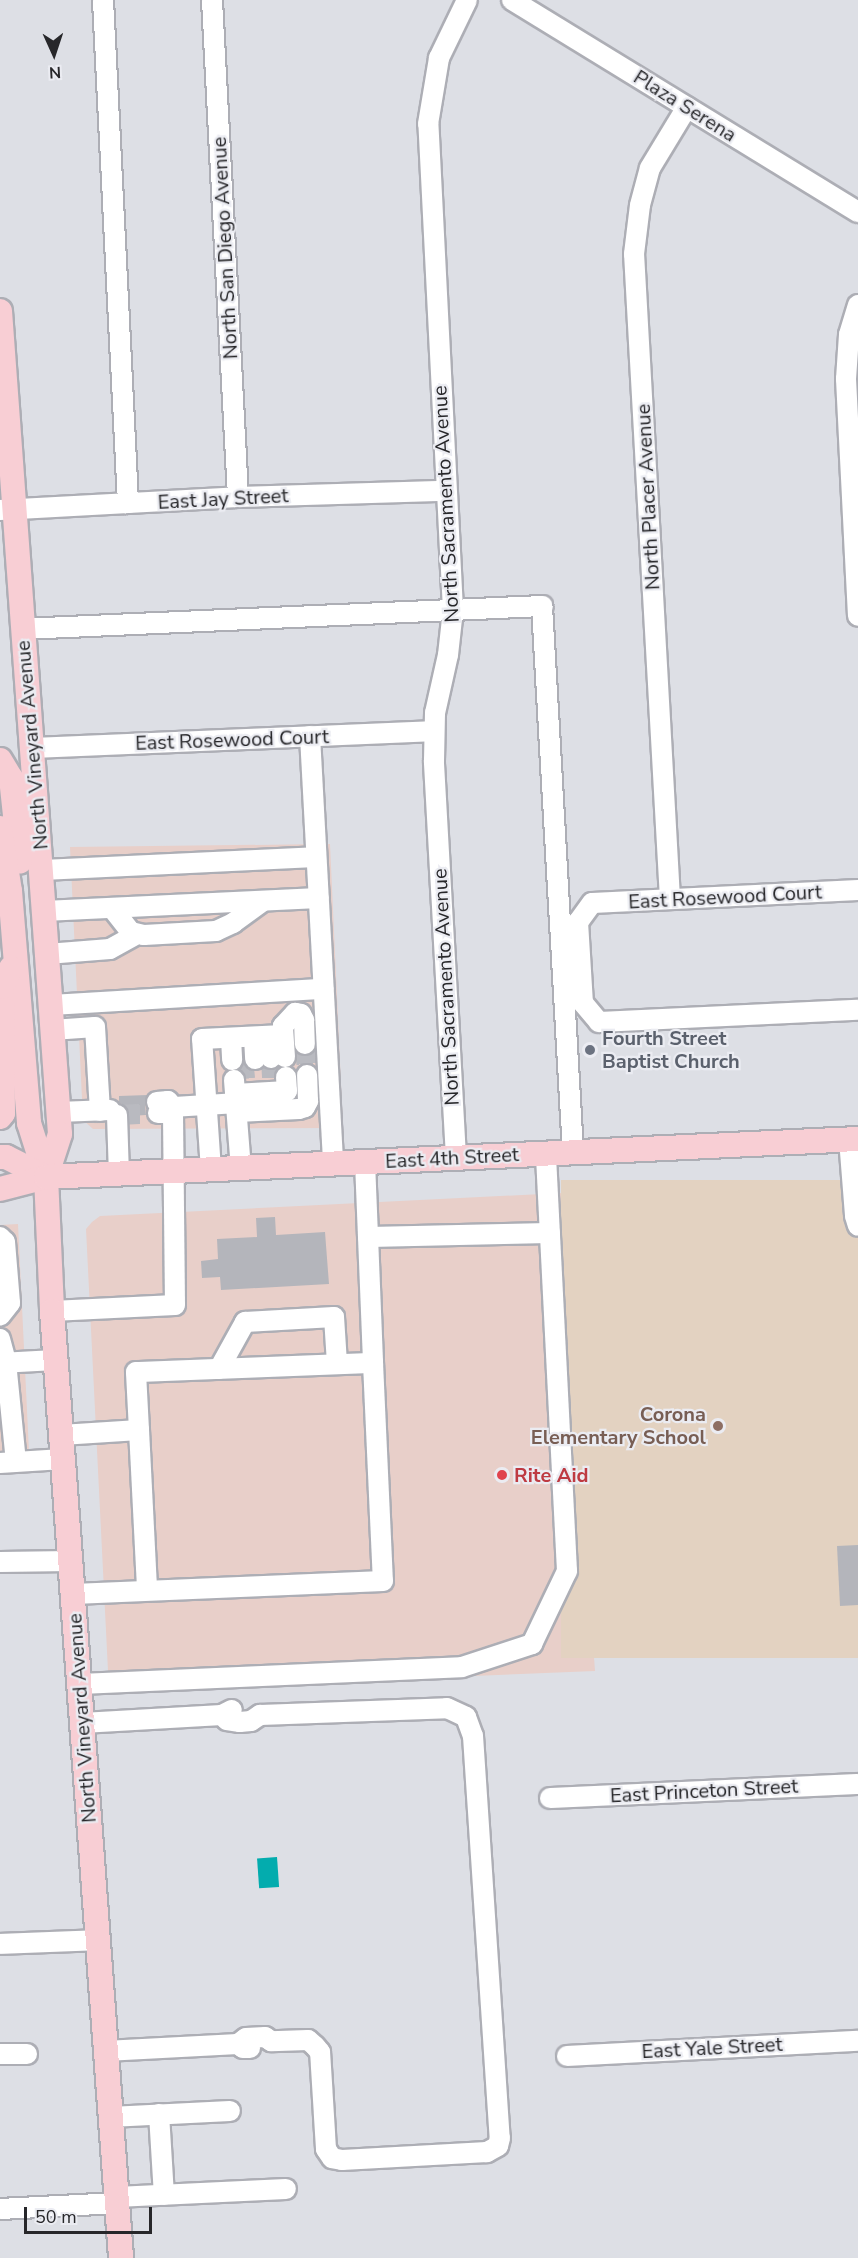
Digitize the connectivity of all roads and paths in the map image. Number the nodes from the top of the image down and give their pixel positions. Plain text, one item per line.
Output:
1 (103, 0) edge
2 (212, 0) edge
3 (467, 0) edge
4 (512, 0) edge
5 (687, 107) junction
6 (858, 212) edge
7 (858, 305) edge
8 (0, 310) edge
9 (446, 491) junction
10 (238, 497) junction
11 (128, 503) junction
12 (7, 509) edge
13 (453, 610) junction
14 (858, 616) edge
15 (22, 629) junction
16 (433, 731) junction
17 (310, 736) junction
18 (31, 748) junction
19 (0, 760) edge
20 (0, 828) edge
21 (316, 857) junction
22 (42, 870) junction
23 (858, 890) edge
24 (319, 898) junction
25 (670, 899) junction
26 (263, 901) junction
27 (112, 908) junction
28 (44, 911) junction
29 (135, 935) junction
30 (47, 954) junction
31 (15, 958) junction
32 (324, 989) junction
33 (51, 1005) junction
34 (858, 1010) edge
35 (52, 1030) junction
36 (256, 1037) junction
37 (305, 1044) tunnel mouth
38 (307, 1075) tunnel mouth
39 (253, 1089) junction
40 (207, 1105) junction
41 (113, 1111) junction
42 (58, 1112) junction
43 (0, 1117) edge
44 (854, 1139) edge
45 (573, 1152) junction
46 (546, 1154) junction
47 (0, 1157) edge
48 (456, 1157) junction
49 (365, 1162) junction
50 (333, 1164) junction
51 (241, 1168) junction
52 (210, 1170) junction
53 (172, 1172) junction
54 (119, 1175) junction
55 (46, 1178) junction
56 (0, 1189) edge
57 (858, 1226) edge
58 (550, 1233) junction
59 (0, 1237) edge
60 (368, 1237) junction
61 (52, 1311) junction
62 (0, 1316) edge
63 (0, 1339) edge
64 (55, 1360) junction
65 (3, 1363) edge
66 (373, 1363) junction
67 (337, 1364) junction
68 (219, 1369) junction
69 (139, 1430) junction
70 (61, 1435) junction
71 (63, 1459) junction
72 (8, 1463) edge
73 (70, 1561) junction
74 (0, 1562) edge
75 (147, 1590) junction
76 (73, 1594) junction
77 (79, 1684) junction
78 (82, 1723) junction
79 (858, 1784) edge
80 (550, 1798) dead end
81 (98, 1940) junction
82 (0, 1944) edge
83 (858, 2041) edge
84 (105, 2051) junction
85 (0, 2054) edge
86 (27, 2054) dead end
87 (567, 2056) dead end
88 (230, 2111) dead end
89 (159, 2114) junction
90 (110, 2117) junction
91 (286, 2189) dead end
92 (164, 2195) junction
93 (116, 2200) junction
94 (0, 2209) edge
95 (121, 2258) edge

1 - 11 street
2 - 10 street, North San Diego Avenue
3 - 9 street, North Sacramento Avenue
4 - 5 street, Plaza Serena
5 - 6 street, Plaza Serena
5 - 25 street, North Placer Avenue
7 - 14 street
8 - 12 main road, North Vineyard Avenue
9 - 10 street, East Jay Street
9 - 13 street, North Sacramento Avenue
10 - 11 street, East Jay Street
11 - 12 street, East Jay Street
12 - 15 main road, North Vineyard Avenue
13 - 15 street
13 - 16 street, North Sacramento Avenue
13 - 45 street
15 - 18 main road, North Vineyard Avenue
16 - 17 street, East Rosewood Court
16 - 48 street, North Sacramento Avenue
17 - 18 street, East Rosewood Court
17 - 21 street
18 - 22 main road, North Vineyard Avenue
19 - 28 main road
20 - 31 main road, North Vineyard Avenue
21 - 22 street
21 - 24 street
22 - 28 main road, North Vineyard Avenue
23 - 25 street, East Rosewood Court
24 - 26 street
24 - 32 street
25 - 34 street, East Rosewood Court
26 - 27 street
26 - 29 street
27 - 28 street
27 - 29 street
28 - 30 main road, North Vineyard Avenue
29 - 30 street
30 - 33 main road, North Vineyard Avenue
31 - 43 main road
31 - 55 main road, North Vineyard Avenue
32 - 33 street
32 - 50 street
33 - 35 main road, North Vineyard Avenue
35 - 41 street
35 - 42 main road, North Vineyard Avenue
36 - 36 street
36 - 37 street
36 - 40 street
38 - 39 street
39 - 40 street
39 - 51 street
40 - 52 street
40 - 53 street
41 - 42 street
41 - 54 street
42 - 55 main road, North Vineyard Avenue
44 - 45 main road, East 4th Street
44 - 57 street
45 - 46 main road, East 4th Street
46 - 48 main road, East 4th Street
46 - 58 street
47 - 55 main road
48 - 49 main road, East 4th Street
49 - 50 main road, East 4th Street
49 - 60 street
50 - 51 main road, East 4th Street
51 - 52 main road, East 4th Street
52 - 53 main road, East 4th Street
53 - 54 main road, East 4th Street
53 - 61 street
54 - 55 main road, East 4th Street
55 - 56 main road, East 4th Street
55 - 61 main road, North Vineyard Avenue
58 - 60 street
58 - 77 street
59 - 62 street
60 - 66 street
61 - 64 main road, North Vineyard Avenue
63 - 65 street
64 - 65 street
64 - 70 main road, North Vineyard Avenue
65 - 72 street
66 - 67 street
66 - 75 street
67 - 68 street
67 - 68 street
68 - 69 street
69 - 70 street
69 - 75 street
70 - 71 main road, North Vineyard Avenue
71 - 72 street
71 - 73 main road, North Vineyard Avenue
73 - 74 street
73 - 76 main road, North Vineyard Avenue
75 - 76 street
76 - 77 main road, North Vineyard Avenue
77 - 78 main road, North Vineyard Avenue
78 - 81 main road, North Vineyard Avenue
78 - 84 street
79 - 80 street, East Princeton Street
81 - 82 street
81 - 84 main road, North Vineyard Avenue
83 - 87 street, East Yale Street
84 - 90 main road, North Vineyard Avenue
85 - 86 street
88 - 89 street
89 - 90 street
89 - 92 street
90 - 93 main road, North Vineyard Avenue
91 - 92 street
92 - 93 street
93 - 94 street
93 - 95 main road, North Vineyard Avenue

